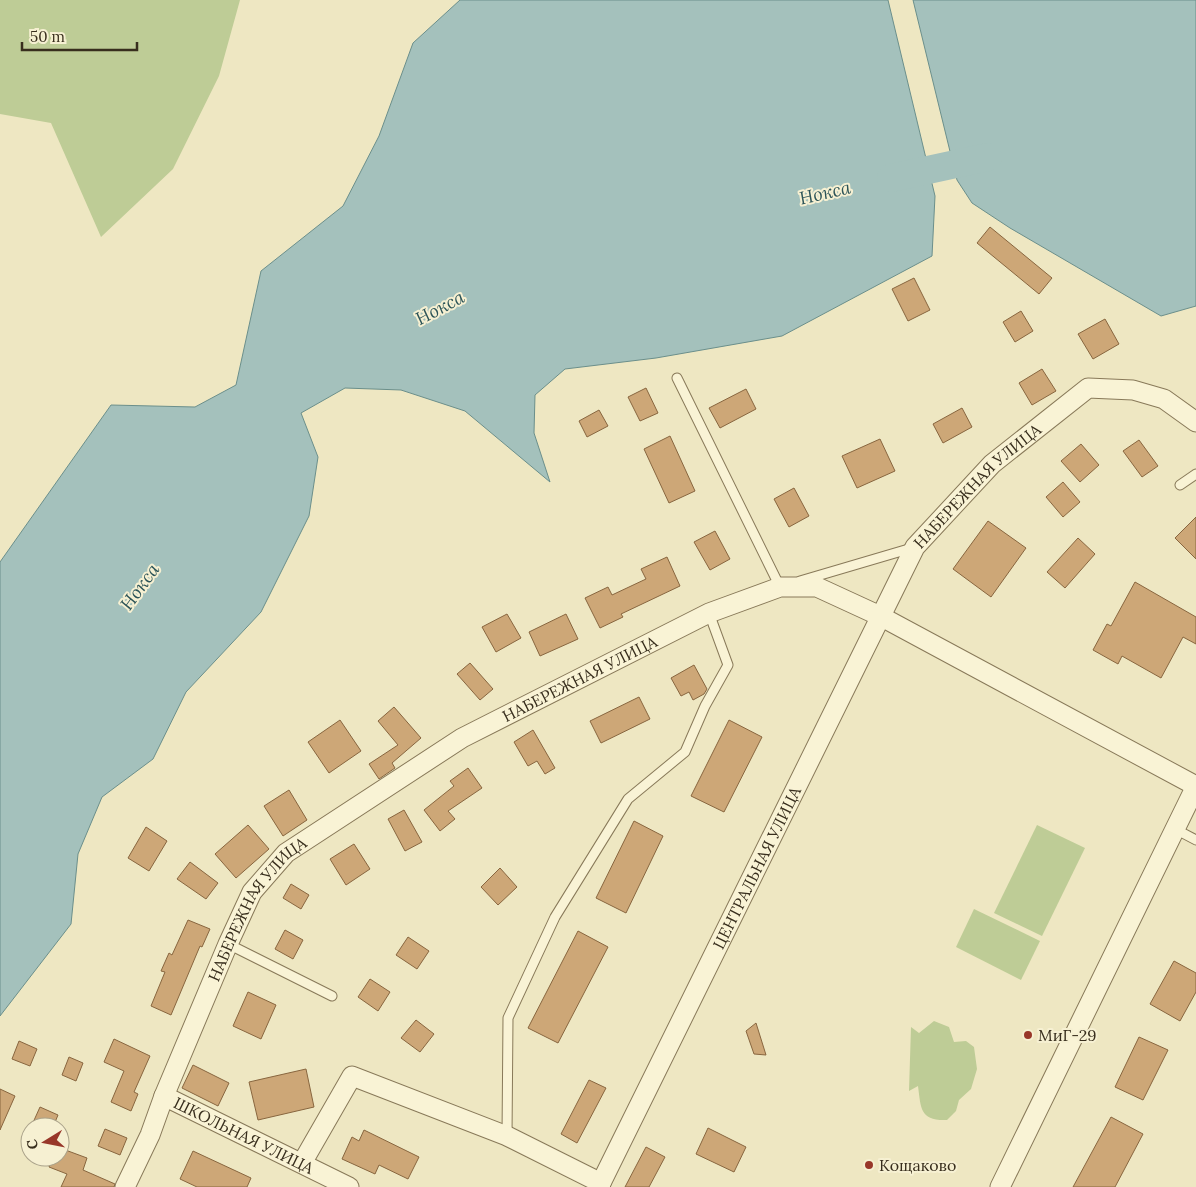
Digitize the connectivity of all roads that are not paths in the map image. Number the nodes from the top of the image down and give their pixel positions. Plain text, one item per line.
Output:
1 (677, 378) dead end
2 (1196, 422) edge
3 (1196, 474) edge
4 (1180, 485) dead end
5 (915, 547) junction
6 (780, 587) junction
7 (709, 613) junction
8 (880, 616) junction
9 (1196, 786) edge
10 (1175, 829) junction
11 (1196, 840) edge
12 (228, 944) junction
13 (332, 996) dead end
14 (164, 1096) junction
15 (507, 1136) junction
16 (302, 1162) junction
17 (600, 1185) edge
18 (125, 1187) edge
19 (349, 1187) edge
20 (1000, 1187) edge

1 - 6 lane
2 - 5 street, НАБЕРЕЖНАЯ УЛИЦА
3 - 4 lane
5 - 6 lane, НАБЕРЕЖНАЯ УЛИЦА
5 - 8 street, ЦЕНТРАЛЬНАЯ УЛИЦА
6 - 7 street, НАБЕРЕЖНАЯ УЛИЦА
6 - 8 street
7 - 12 street, НАБЕРЕЖНАЯ УЛИЦА
7 - 15 lane
8 - 9 street
8 - 17 street, ЦЕНТРАЛЬНАЯ УЛИЦА
9 - 10 street
10 - 11 lane
10 - 20 street
12 - 13 lane
12 - 14 street, НАБЕРЕЖНАЯ УЛИЦА
14 - 16 street, ШКОЛЬНАЯ УЛИЦА
14 - 18 street, НАБЕРЕЖНАЯ УЛИЦА
15 - 16 street
15 - 17 street
16 - 19 street, ШКОЛЬНАЯ УЛИЦА

